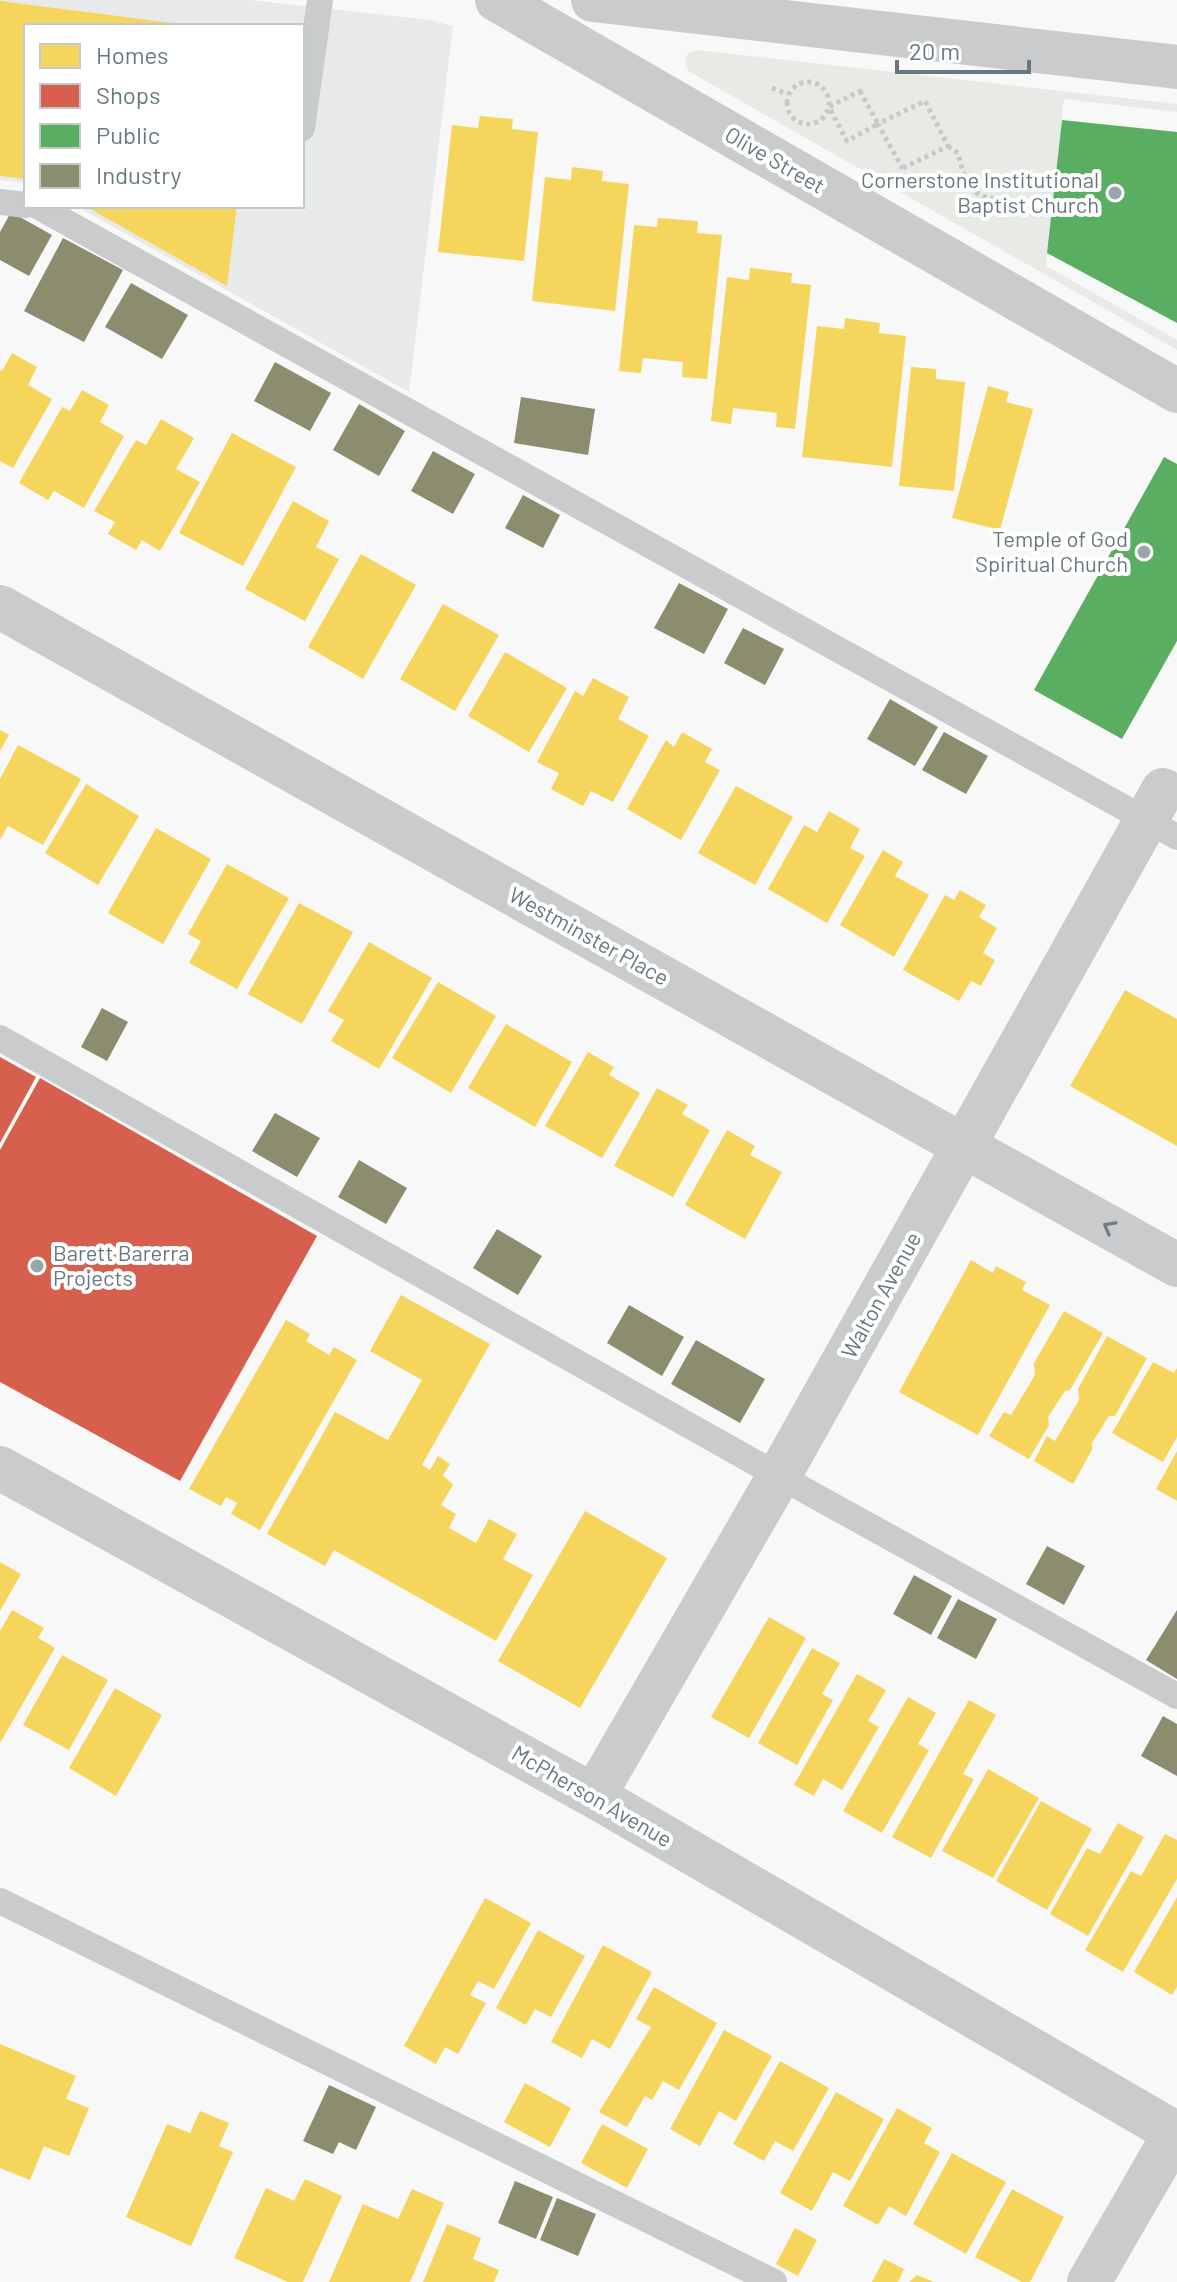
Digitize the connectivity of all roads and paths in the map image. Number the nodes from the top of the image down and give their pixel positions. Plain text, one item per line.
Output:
1 (320, 0) edge
2 (497, 0) edge
3 (593, 0) edge
4 (1177, 67) edge
5 (772, 88) dead end
6 (788, 94) junction
7 (829, 107) junction
8 (304, 114) edge
9 (878, 124) junction
10 (948, 146) junction
11 (1007, 199) dead end
12 (0, 202) edge
13 (24, 205) edge
14 (41, 208) edge
15 (1177, 391) edge
16 (0, 607) edge
17 (1162, 816) edge
18 (0, 1038) edge
19 (965, 1146) junction
20 (1177, 1265) edge
21 (0, 1468) edge
22 (779, 1476) junction
23 (1177, 1696) edge
24 (594, 1796) junction
25 (0, 1901) edge
26 (1176, 2134) edge
27 (774, 2282) edge
28 (1089, 2282) edge

1 - 8 lane
2 - 15 street, Olive Street
3 - 4 street
5 - 6 path
6 - 7 path
6 - 7 path
7 - 9 path
7 - 9 path
9 - 10 path
9 - 10 path
10 - 11 path
12 - 13 lane
14 - 17 lane
16 - 19 street, Westminster Place
17 - 19 street, Walton Avenue
18 - 22 lane
20 -> 19 street, Westminster Place
19 - 22 street, Walton Avenue
21 - 24 street, McPherson Avenue
22 - 23 lane
22 - 24 street, Walton Avenue
24 - 26 street, McPherson Avenue
25 - 27 lane
26 - 28 street

